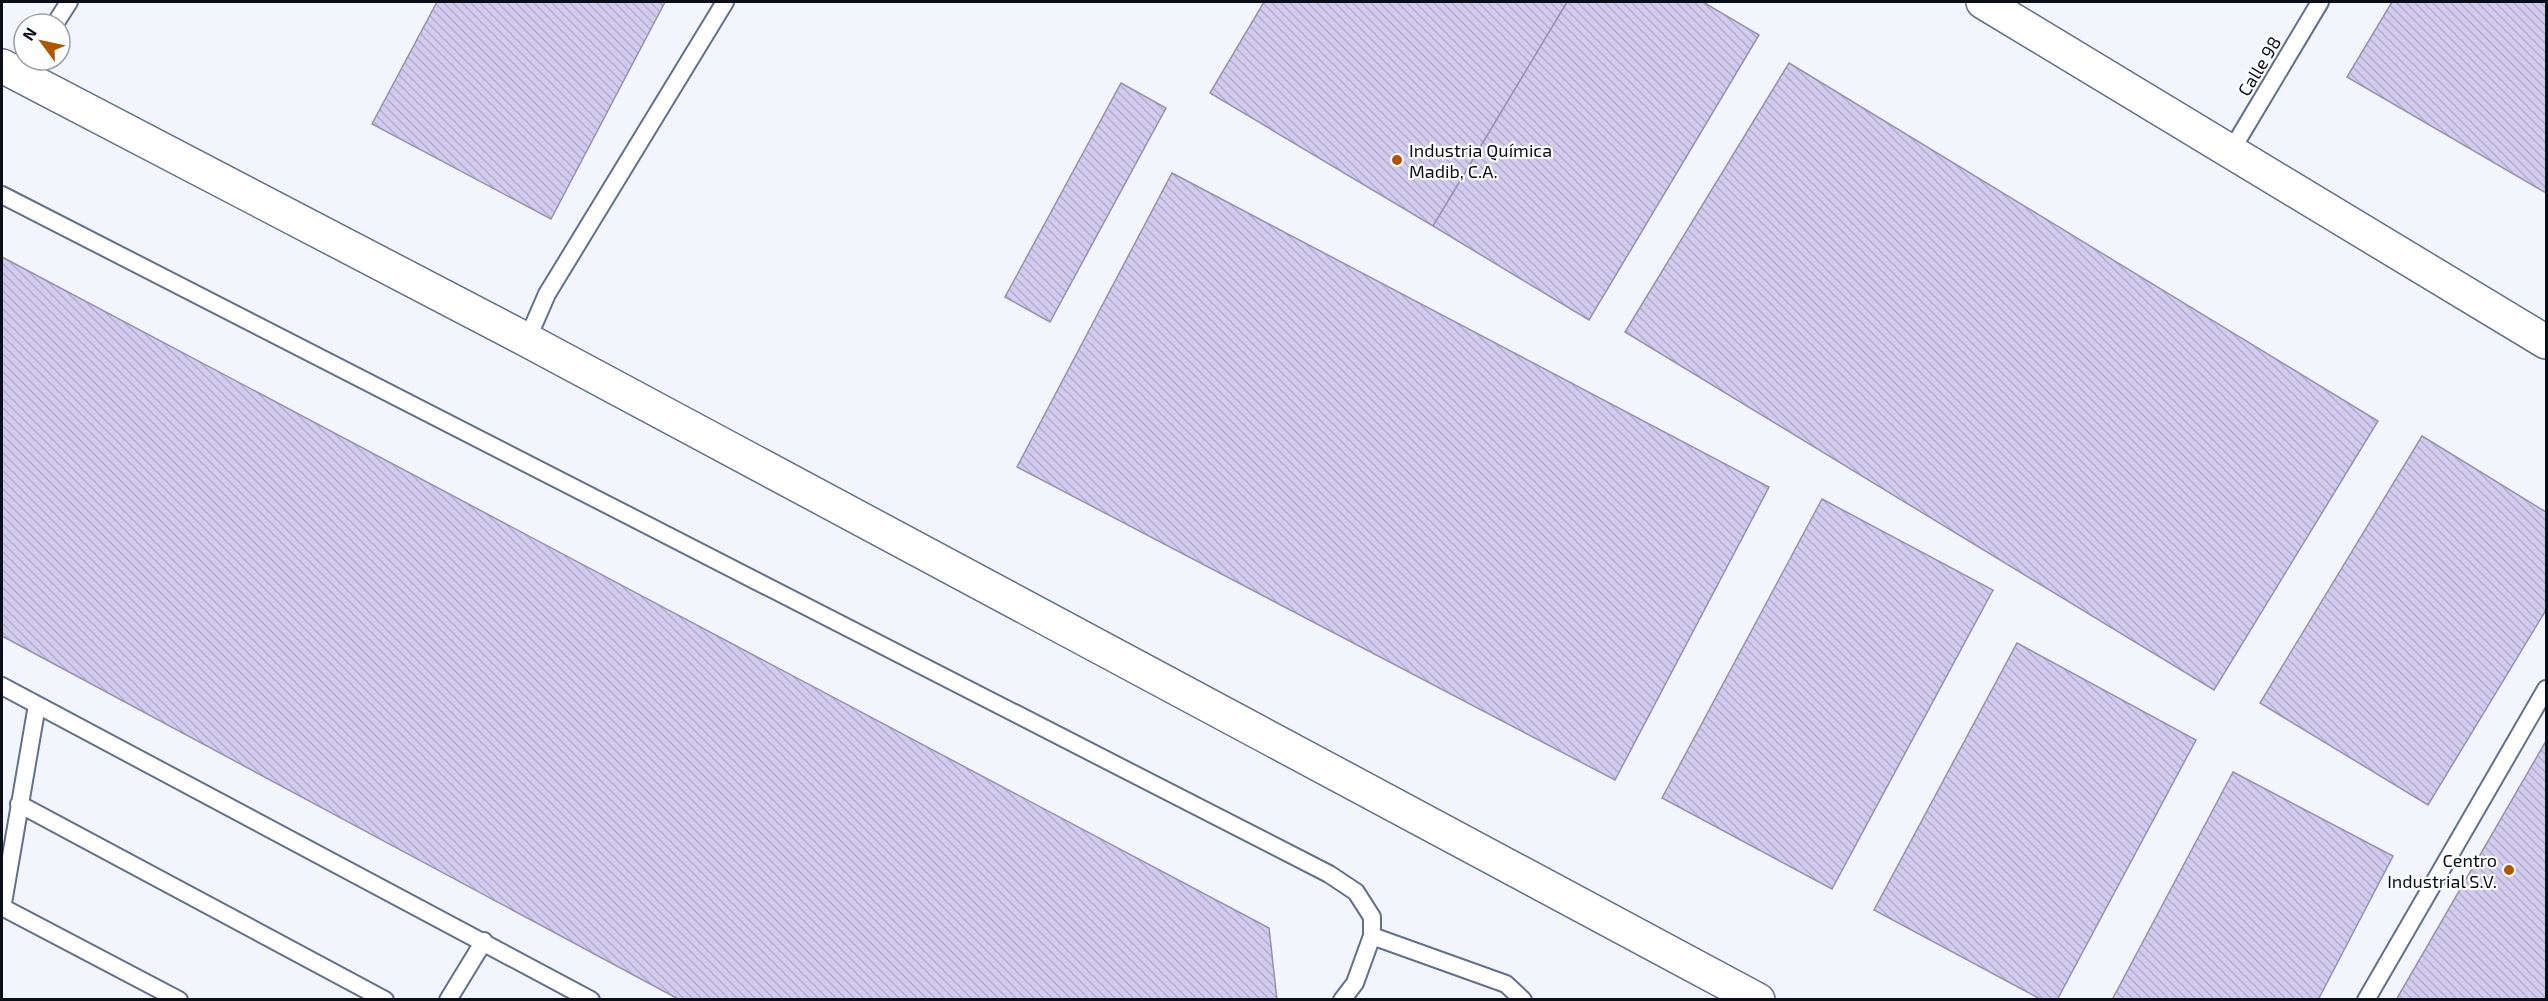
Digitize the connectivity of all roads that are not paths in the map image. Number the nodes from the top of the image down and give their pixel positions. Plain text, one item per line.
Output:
1 (725, 2) edge
2 (1983, 2) edge
3 (2320, 2) edge
4 (27, 72) edge
5 (2231, 151) junction
6 (2, 195) edge
7 (527, 340) junction
8 (2547, 342) edge
9 (2, 686) edge
10 (2547, 689) edge
11 (37, 705) junction
12 (19, 804) junction
13 (2, 908) edge
14 (1372, 936) junction
15 (484, 941) junction
16 (178, 999) edge
17 (386, 999) edge
18 (448, 999) edge
19 (591, 999) edge
20 (1342, 999) edge
21 (1523, 999) edge
22 (1758, 999) edge
23 (2366, 999) edge

1 - 7 lane
2 - 5 street
3 - 5 lane, Calle 98
4 - 7 street
5 - 8 street
6 - 14 lane
7 - 22 street
9 - 11 lane
10 - 23 lane
11 - 12 lane
11 - 15 lane
12 - 13 lane
12 - 17 lane
13 - 16 lane
14 - 20 lane
14 - 21 lane
15 - 18 lane
15 - 19 lane

